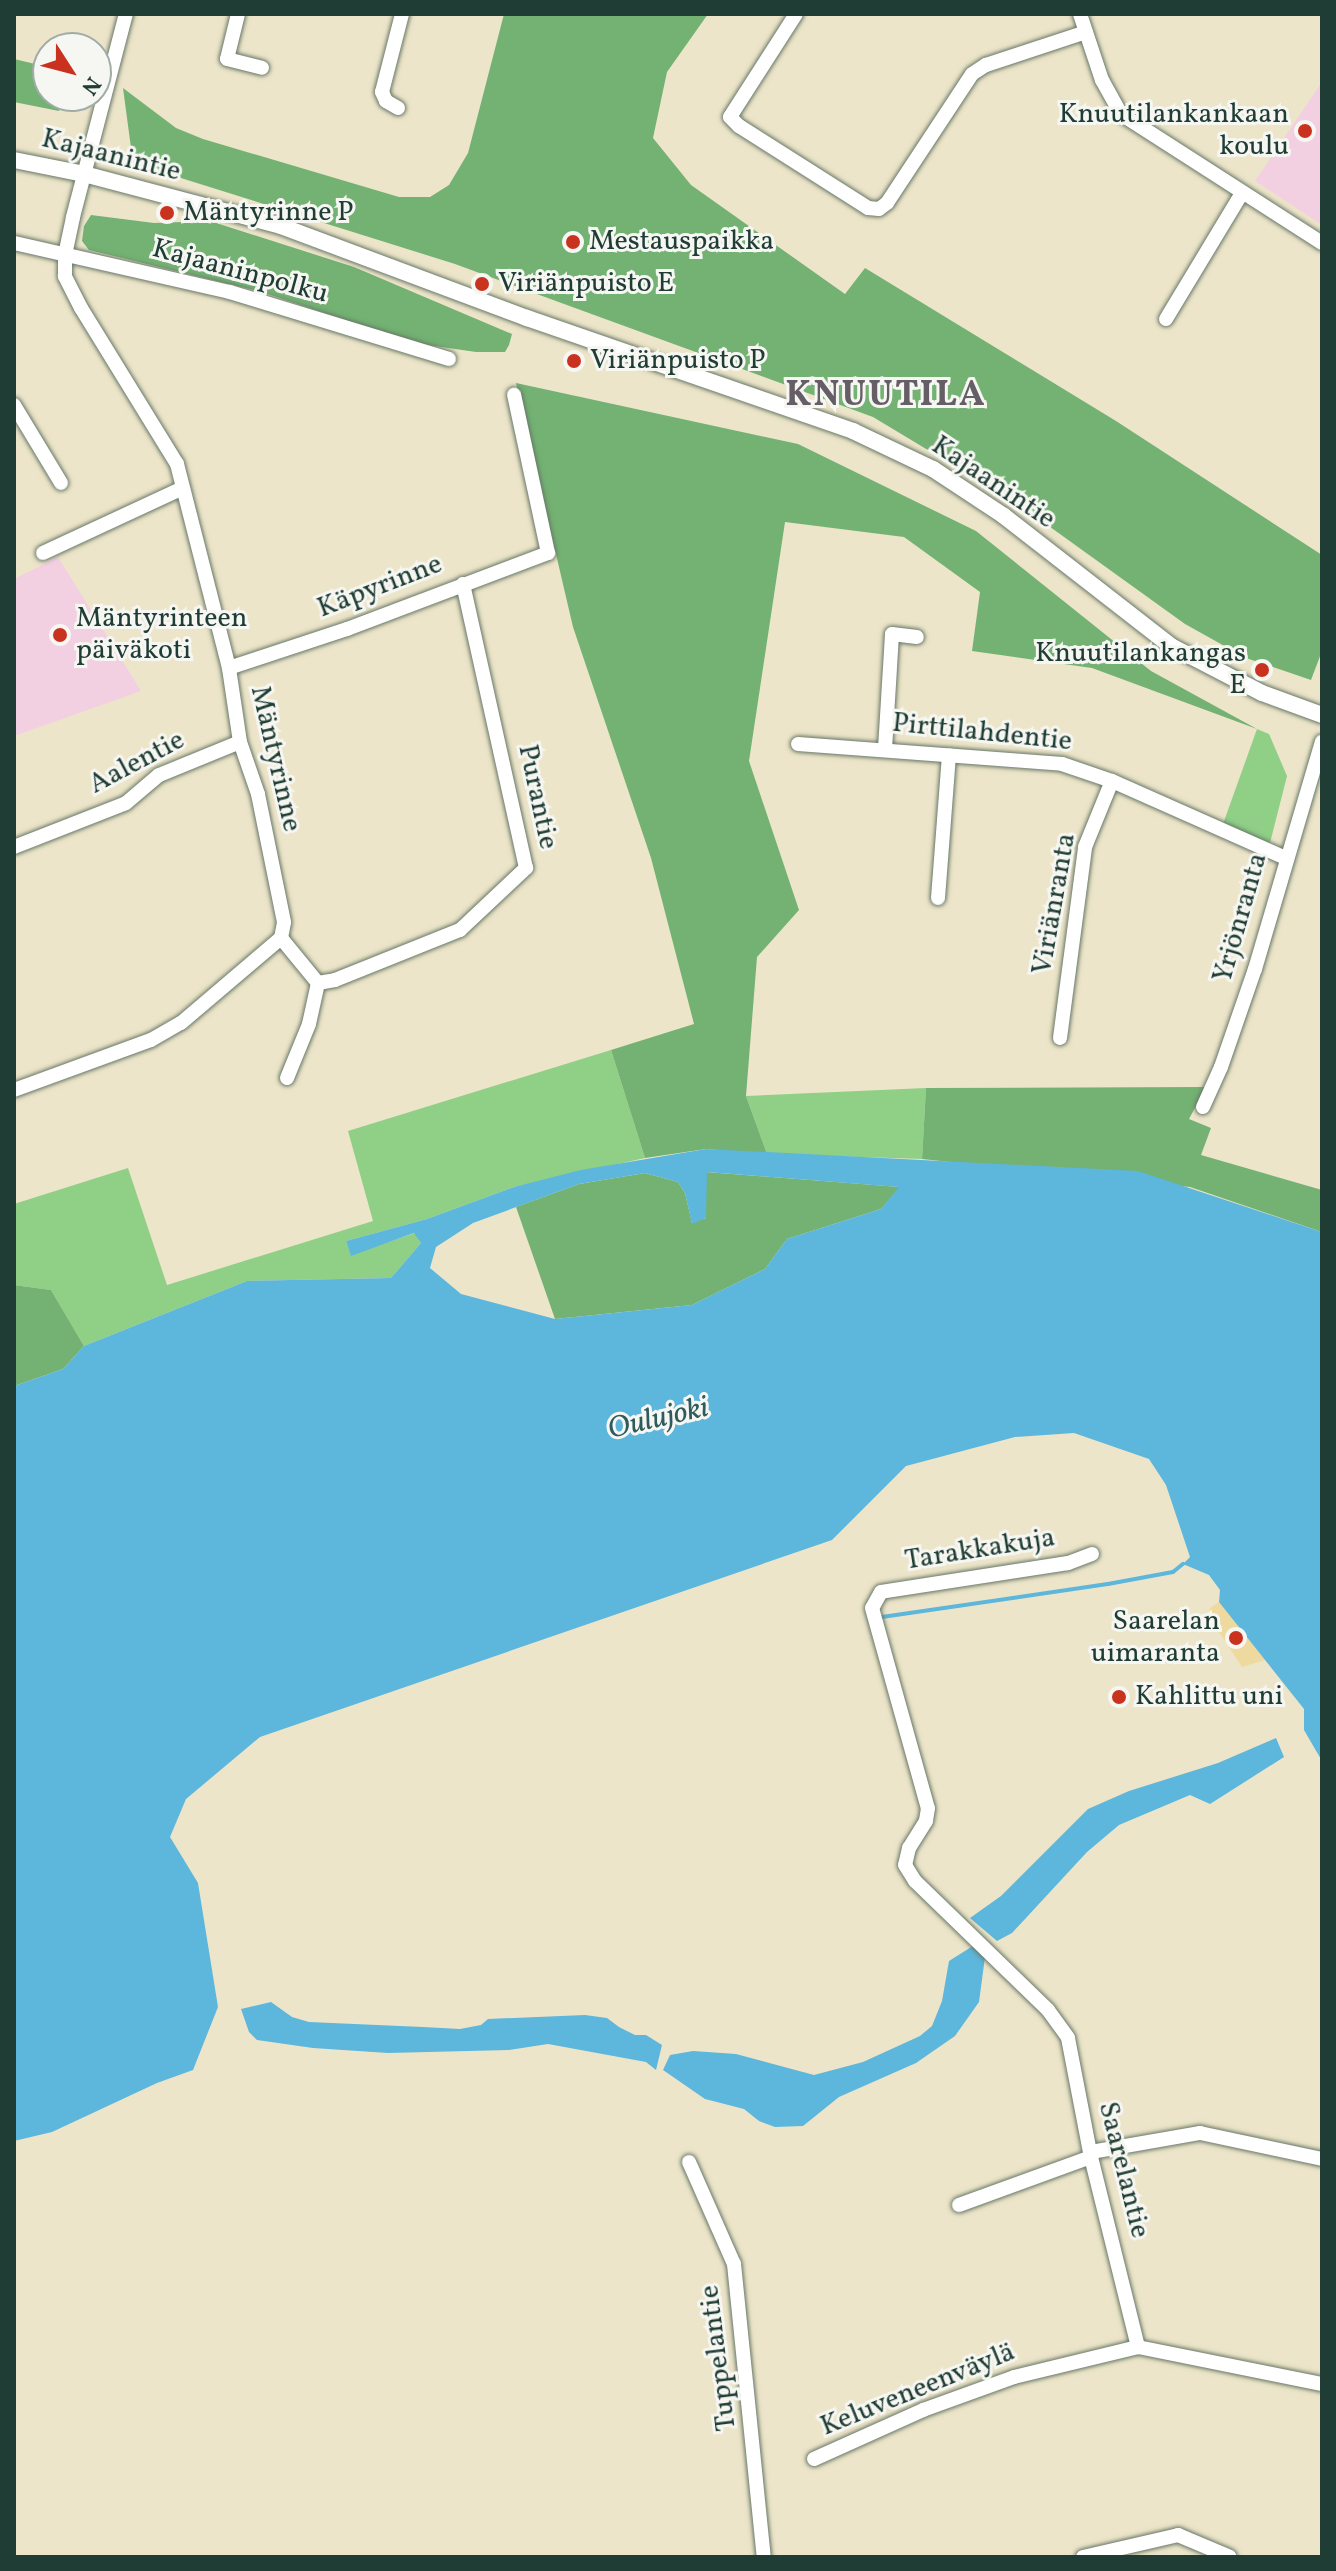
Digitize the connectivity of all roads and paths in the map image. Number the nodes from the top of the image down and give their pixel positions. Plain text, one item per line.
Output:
1 (126, 14) edge
2 (238, 14) edge
3 (402, 14) edge
4 (796, 14) edge
5 (1080, 14) edge
6 (1086, 32) junction
7 (262, 68) dead end
8 (398, 108) dead end
9 (14, 160) edge
10 (84, 174) junction
11 (1242, 193) junction
12 (14, 243) edge
13 (1322, 243) edge
14 (65, 255) junction
15 (1166, 319) dead end
16 (449, 359) dead end
17 (514, 395) dead end
18 (14, 405) edge
19 (61, 483) dead end
20 (183, 488) junction
21 (43, 553) dead end
22 (463, 584) junction
23 (917, 637) dead end
24 (229, 668) junction
25 (1322, 715) edge
26 (240, 742) junction
27 (1322, 742) edge
28 (798, 744) dead end
29 (885, 749) junction
30 (949, 755) junction
31 (1112, 781) junction
32 (14, 847) edge
33 (1286, 858) junction
34 (938, 898) dead end
35 (281, 938) junction
36 (318, 983) junction
37 (1060, 1038) dead end
38 (287, 1078) dead end
39 (14, 1090) edge
40 (1203, 1107) dead end
41 (1092, 1554) dead end
42 (876, 1596) joint
43 (1091, 2154) junction
44 (1322, 2159) edge
45 (689, 2162) dead end
46 (959, 2205) dead end
47 (1138, 2347) junction
48 (1322, 2384) edge
49 (814, 2459) dead end
50 (764, 2557) edge
51 (1083, 2557) edge
52 (1230, 2557) edge

1 - 10 street, Mäntyrinne
2 - 7 street
3 - 8 street
4 - 6 street
5 - 6 street
6 - 11 street
9 - 10 main road, Kajaanintie
10 - 14 street, Mäntyrinne
10 - 25 main road, Kajaanintie
11 - 13 street
11 - 15 street
12 - 14 street, Kajaaninpolku
14 - 16 street, Kajaaninpolku
14 - 20 street, Mäntyrinne
17 - 22 street, Käpyrinne
18 - 19 street
20 - 21 street
20 - 24 street, Mäntyrinne
22 - 24 street, Käpyrinne
22 - 36 street, Purantie
23 - 29 street
24 - 26 street, Mäntyrinne
26 - 32 street, Aalentie
26 - 35 street, Mäntyrinne
27 - 33 street, Yrjönranta
28 - 29 street, Pirttilahdentie
29 - 30 street, Pirttilahdentie
30 - 31 street, Pirttilahdentie
30 - 34 street
31 - 33 street, Pirttilahdentie
31 - 37 street, Viriänranta
33 - 40 street, Yrjönranta
35 - 36 street
35 - 39 street
36 - 38 street
41 - 42 street, Tarakkakuja
42 - 43 street, Saarelantie
43 - 44 street
43 - 46 street
43 - 47 street, Saarelantie
45 - 50 street, Tuppelantie
47 - 48 street, Keluveneenväylä
47 - 49 street, Keluveneenväylä
51 - 52 street

